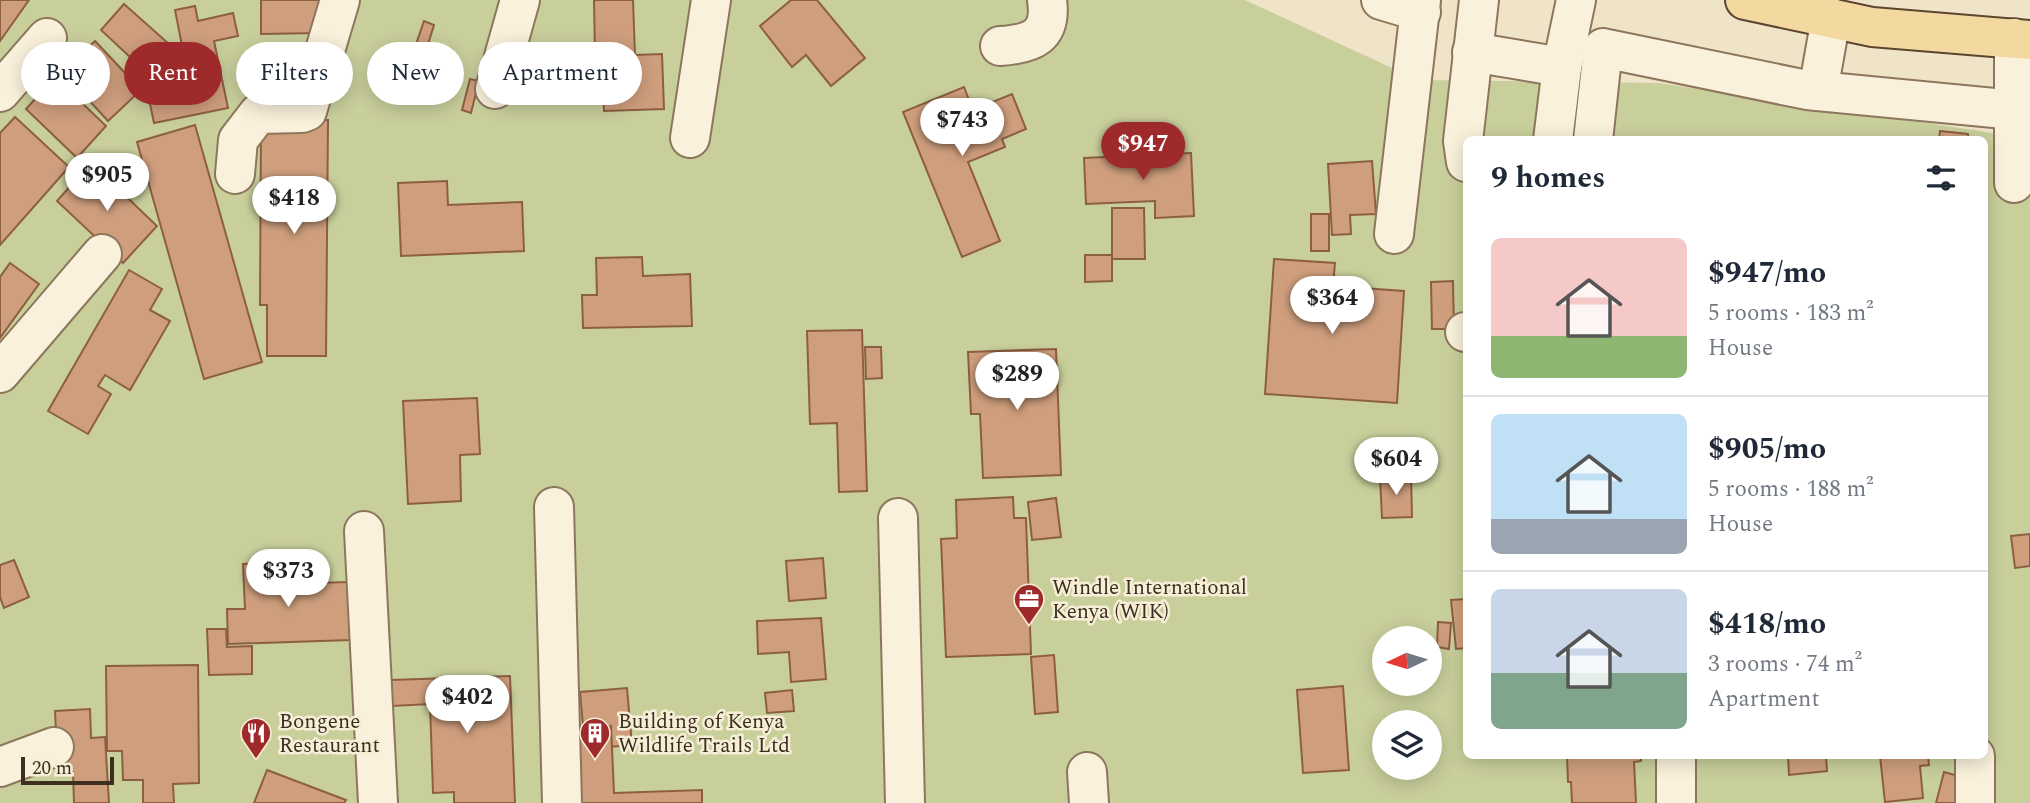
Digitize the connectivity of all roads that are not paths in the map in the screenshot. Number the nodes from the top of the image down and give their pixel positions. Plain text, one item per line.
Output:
1 (340, 0) edge
2 (520, 0) edge
3 (711, 0) edge
4 (1047, 0) edge
5 (1381, 0) edge
6 (1479, 0) edge
7 (1576, 0) edge
8 (1747, 0) edge
9 (1421, 6) edge
10 (1831, 18) junction
11 (47, 38) dead end
12 (2022, 39) edge
13 (508, 42) edge
14 (1000, 46) dead end
15 (1472, 52) junction
16 (1562, 67) junction
17 (1818, 91) junction
18 (0, 92) edge
19 (2015, 110) junction
20 (1464, 136) edge
21 (1553, 136) edge
22 (1593, 136) edge
23 (690, 138) dead end
24 (235, 174) dead end
25 (2014, 183) dead end
26 (1394, 234) dead end
27 (102, 254) dead end
28 (0, 373) edge
29 (554, 507) dead end
30 (898, 518) dead end
31 (364, 531) dead end
32 (54, 747) dead end
33 (1676, 759) edge
34 (1975, 759) edge
35 (0, 767) edge
36 (378, 803) edge
37 (562, 803) edge
38 (905, 803) edge
39 (1676, 803) edge
40 (1975, 803) edge

1 - 24 street
2 - 13 street
3 - 23 street
4 - 14 street
5 - 9 street
6 - 15 street
7 - 16 street
8 - 10 main road
9 - 26 street
10 - 12 main road
10 - 17 street
11 - 18 street
12 - 19 street
15 - 16 street
15 - 20 street
16 - 21 street
17 - 19 street
17 - 22 street
19 - 25 street
27 - 28 street
29 - 37 street
30 - 38 street
31 - 36 street
32 - 35 street
33 - 39 street
34 - 40 street

